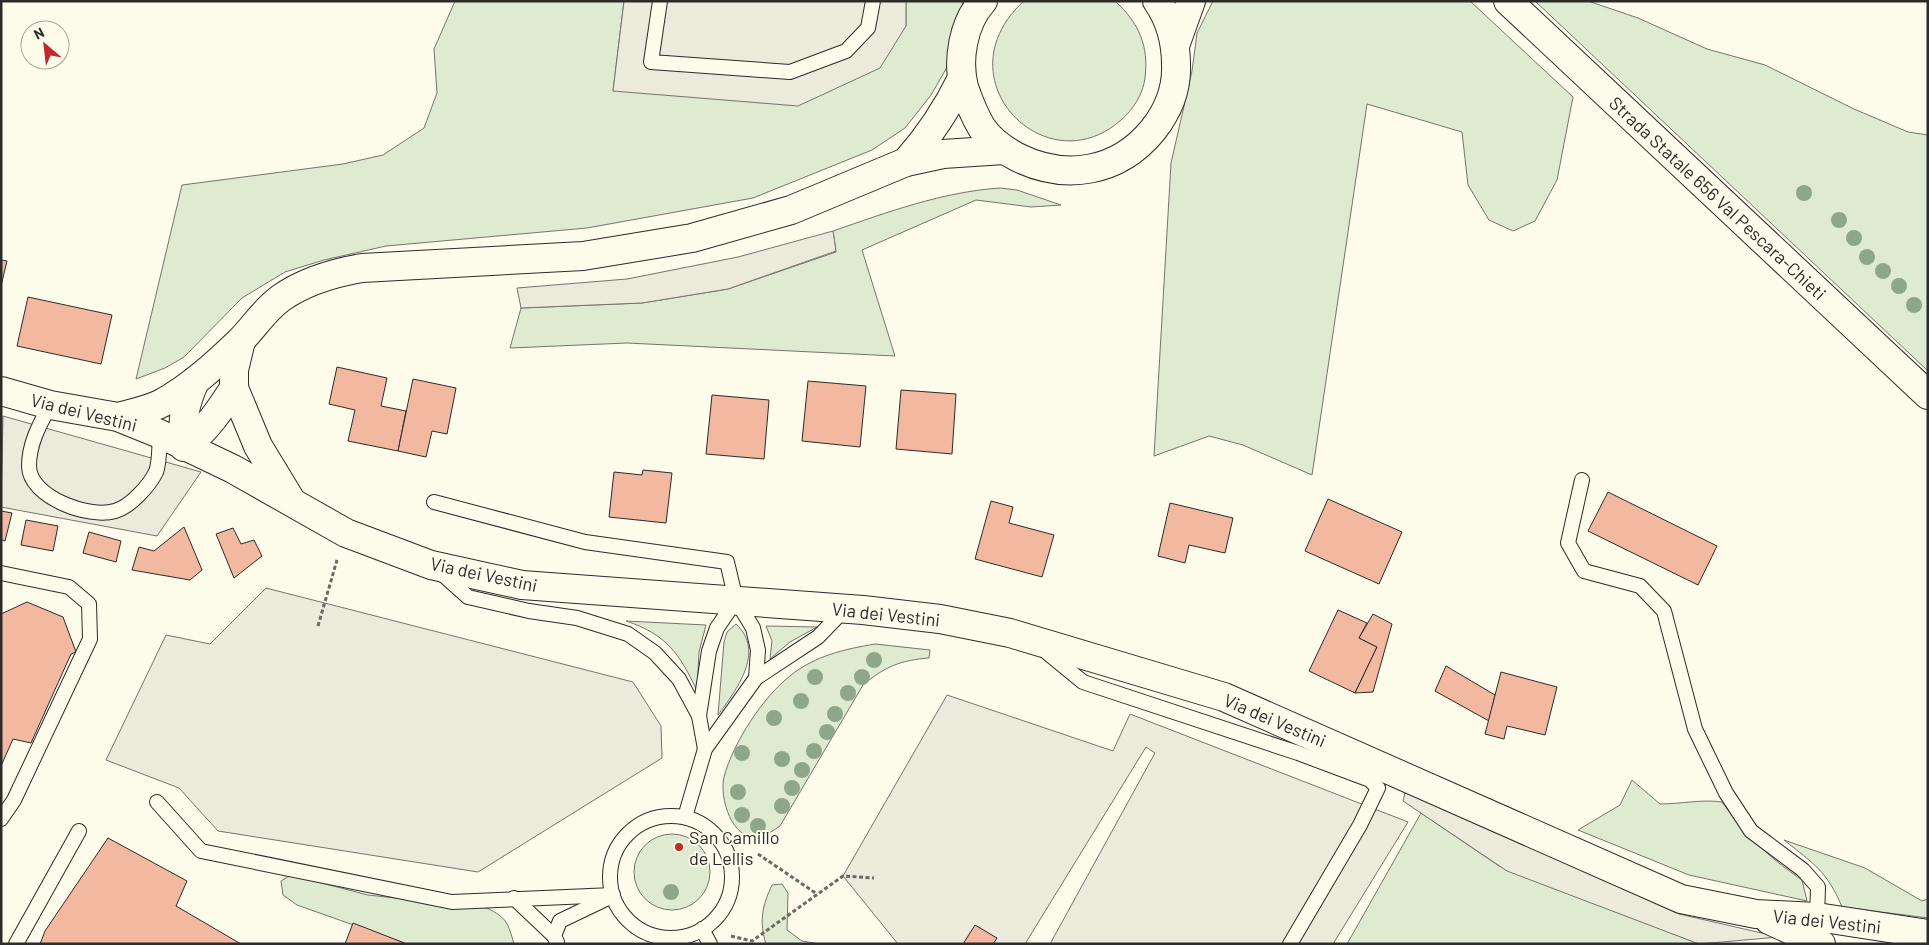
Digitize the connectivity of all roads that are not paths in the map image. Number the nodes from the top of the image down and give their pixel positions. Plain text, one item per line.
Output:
1 (660, 1) edge
2 (874, 1) edge
3 (982, 1) edge
4 (1157, 1) edge
5 (1192, 1) edge
6 (1508, 1) edge
7 (1176, 43) junction
8 (962, 78) junction
9 (1004, 150) junction
10 (906, 162) junction
11 (240, 341) junction
12 (195, 381) junction
13 (234, 388) junction
14 (1, 391) edge
15 (1928, 395) edge
16 (50, 405) junction
17 (118, 417) junction
18 (160, 434) junction
19 (184, 447) junction
20 (1582, 480) dead end
21 (434, 502) dead end
22 (293, 503) junction
23 (431, 565) junction
24 (1, 574) edge
25 (736, 600) junction
26 (845, 609) junction
27 (1030, 638) junction
28 (756, 678) junction
29 (699, 716) junction
30 (706, 749) junction
31 (157, 802) dead end
32 (686, 818) junction
33 (1, 819) edge
34 (79, 831) dead end
35 (613, 895) junction
36 (514, 898) junction
37 (1756, 914) junction
38 (1817, 917) junction
39 (702, 929) junction
40 (1928, 934) edge
41 (556, 940) edge
42 (16, 944) edge
43 (710, 944) edge
44 (1290, 944) edge
45 (1821, 944) edge

1 - 2 lane
3 - 8 main road
4 - 7 main road
5 - 7 main road
6 - 15 main road, Strada Statale 656 Val Pescara-Chieti
7 - 9 main road
8 - 9 main road
8 - 10 main road
9 - 10 main road
10 - 11 main road
11 - 12 main road
11 - 13 main road
12 - 17 main road
12 - 19 main road
13 - 19 main road
13 - 22 main road
14 - 16 main road, Via dei Vestini
16 - 17 main road, Via dei Vestini
16 - 18 lane
17 - 18 main road, Via dei Vestini
18 - 19 main road, Via dei Vestini
19 - 22 main road, Via dei Vestini
20 - 38 lane
21 - 25 lane
22 - 23 main road, Via dei Vestini
23 - 25 main road, Via dei Vestini
23 - 29 lane
24 - 33 lane
25 - 26 main road, Via dei Vestini
25 - 28 lane
25 - 29 lane
26 - 27 main road, Via dei Vestini
26 - 28 lane
27 - 37 main road, Via dei Vestini
27 - 44 lane
28 - 30 lane
29 - 30 lane
30 - 32 lane
31 - 36 lane
32 - 35 lane
32 - 39 lane
34 - 42 lane
35 - 36 lane
35 - 39 lane
35 - 41 lane
36 - 41 lane
37 - 38 main road, Via dei Vestini
37 - 45 main road, Via dei Vestini
38 - 40 main road, Via dei Vestini
39 - 43 lane

